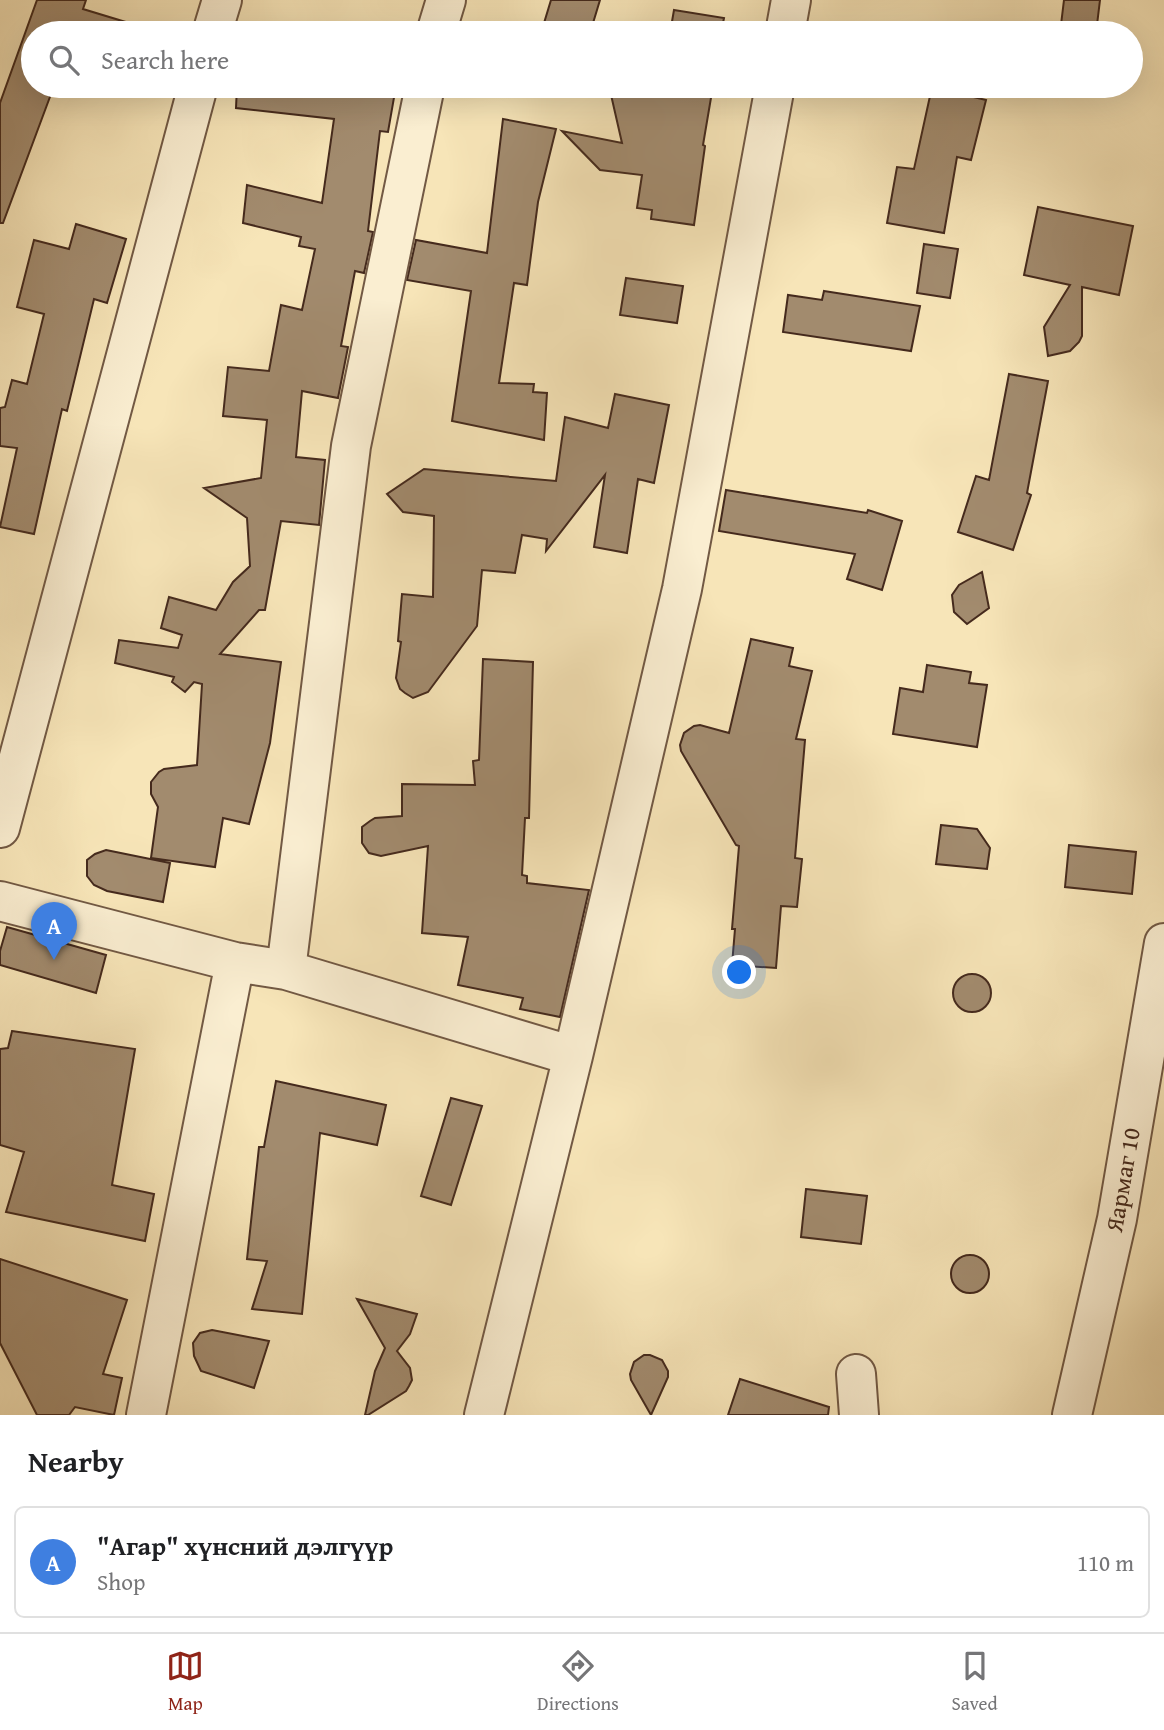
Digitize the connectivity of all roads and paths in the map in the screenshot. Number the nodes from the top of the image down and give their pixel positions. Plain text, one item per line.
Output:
1 (222, 0) edge
2 (446, 0) edge
3 (791, 0) edge
4 (216, 21) edge
5 (440, 21) edge
6 (787, 21) edge
7 (195, 98) edge
8 (423, 98) edge
9 (773, 98) edge
10 (0, 828) edge
11 (0, 901) edge
12 (1164, 943) edge
13 (235, 962) junction
14 (286, 971) junction
15 (573, 1056) junction
16 (856, 1374) dead end
17 (146, 1415) edge
18 (484, 1415) edge
19 (859, 1415) edge
20 (1072, 1415) edge

1 - 4 street
2 - 5 street
3 - 6 street
7 - 10 street
8 - 14 street
9 - 15 street
11 - 13 street
12 - 20 street, Яармаг 10
13 - 14 street
13 - 17 street
14 - 15 street
15 - 18 street
16 - 19 street

